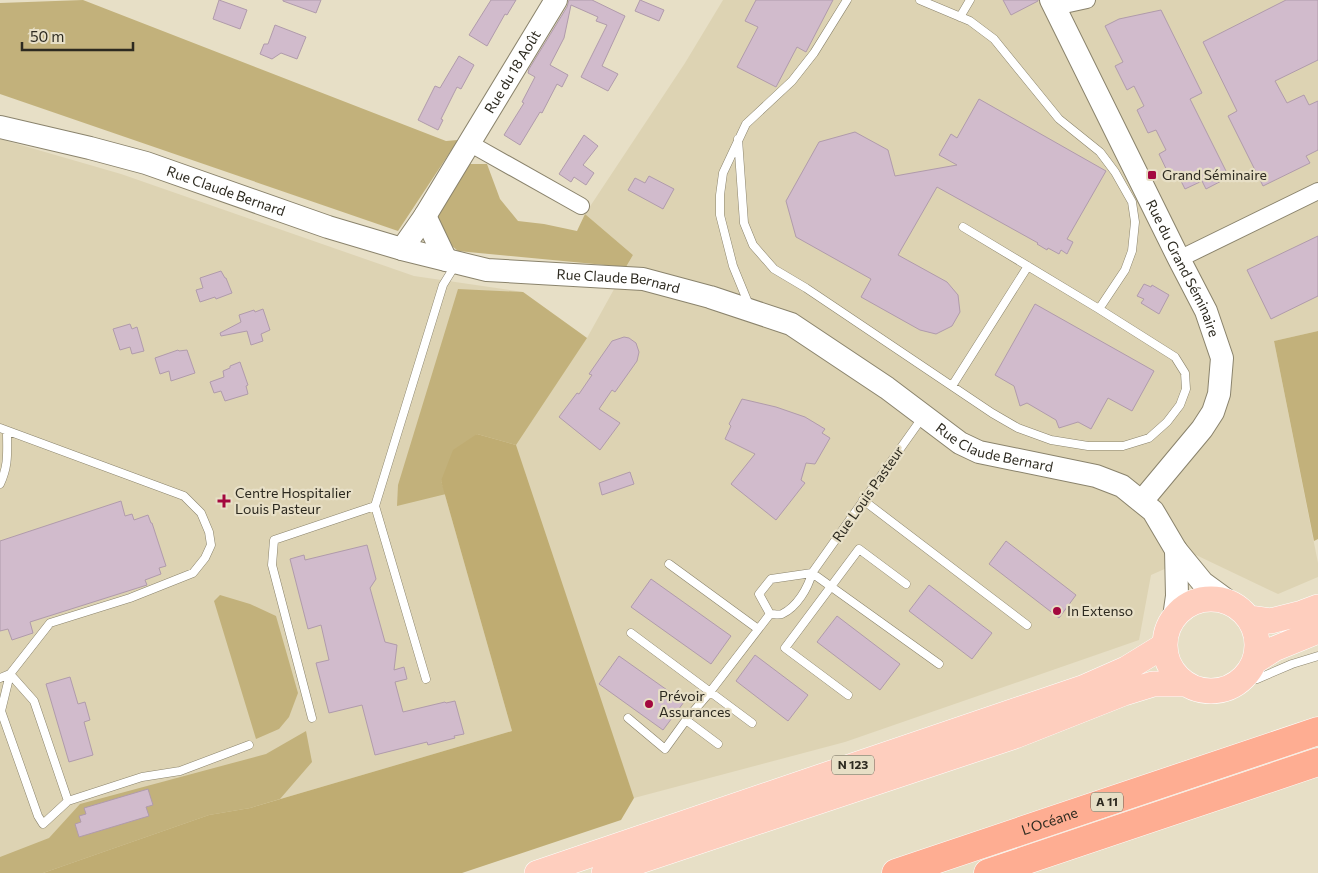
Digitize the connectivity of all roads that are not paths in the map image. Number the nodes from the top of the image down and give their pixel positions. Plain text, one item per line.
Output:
1 (556, 0) edge
2 (847, 0) edge
3 (920, 0) edge
4 (970, 0) edge
5 (1087, 0) edge
6 (1053, 3) edge
7 (960, 16) junction
8 (0, 127) edge
9 (738, 139) junction
10 (469, 143) junction
11 (1318, 191) edge
12 (581, 206) dead end
13 (425, 216) junction
14 (962, 227) dead end
15 (402, 249) junction
16 (1179, 259) junction
17 (452, 261) junction
18 (1028, 266) junction
19 (1099, 309) junction
20 (752, 311) junction
21 (952, 386) junction
22 (924, 415) junction
23 (4, 429) edge
24 (0, 484) edge
25 (864, 500) junction
26 (1142, 501) junction
27 (375, 506) junction
28 (1176, 550) junction
29 (669, 564) dead end
30 (812, 573) junction
31 (906, 584) dead end
32 (831, 586) junction
33 (1229, 602) junction
34 (1318, 607) edge
35 (770, 614) junction
36 (1174, 617) junction
37 (1249, 618) junction
38 (1027, 625) dead end
39 (758, 629) junction
40 (1318, 631) edge
41 (631, 633) dead end
42 (1164, 645) junction
43 (1318, 656) edge
44 (939, 664) dead end
45 (1250, 669) junction
46 (10, 674) junction
47 (0, 678) edge
48 (426, 679) dead end
49 (1186, 684) junction
50 (710, 692) junction
51 (848, 695) dead end
52 (312, 718) dead end
53 (628, 718) dead end
54 (686, 720) junction
55 (752, 723) dead end
56 (1318, 731) edge
57 (718, 744) dead end
58 (249, 745) dead end
59 (1318, 762) edge
60 (68, 801) junction
61 (537, 873) edge
62 (604, 873) edge
63 (896, 873) edge
64 (988, 873) edge

1 - 10 street, Rue du 18 Août
2 - 9 lane
3 - 7 lane
4 - 7 lane
5 - 6 street
6 - 16 street, Rue du Grand Séminaire
7 - 19 lane
8 - 15 street, Rue Claude Bernard
9 - 20 lane
9 - 21 lane
10 - 12 street
10 - 13 street, Rue du 18 Août
11 - 16 street
13 - 15 street, Rue du 18 Août
13 - 17 street
14 - 18 lane
15 - 17 street, Rue Claude Bernard
16 - 26 street, Rue du Grand Séminaire
17 - 20 street, Rue Claude Bernard
17 - 27 lane
18 - 19 lane
18 - 21 lane
19 - 21 lane
20 - 22 street, Rue Claude Bernard
22 - 25 lane, Rue Louis Pasteur
22 - 26 street, Rue Claude Bernard
23 - 24 lane
23 - 46 lane
25 - 30 lane, Rue Louis Pasteur
25 - 38 lane
26 - 28 street, Rue Claude Bernard
27 - 48 lane
27 - 52 lane
28 - 33 street, Rue Claude Bernard
28 - 36 street
29 - 39 lane
30 - 32 lane
30 - 35 lane, Rue Louis Pasteur
30 - 35 lane
31 - 32 lane
32 - 44 lane
32 - 51 lane
33 - 36 main road
33 - 37 main road
34 - 37 main road
35 - 39 lane
36 - 42 main road
37 - 45 main road
39 - 50 lane
40 - 45 main road, N 123
41 - 50 lane
42 - 49 main road
42 - 61 main road, N 123
43 - 45 lane
45 - 49 main road, N 123
46 - 47 lane
46 - 60 lane
46 - 60 lane
49 - 62 main road, N 123
50 - 54 lane
50 - 55 lane
53 - 54 lane
54 - 57 lane
56 - 63 highway, L’Océane / A 11
58 - 60 lane
59 - 64 highway, A 11

